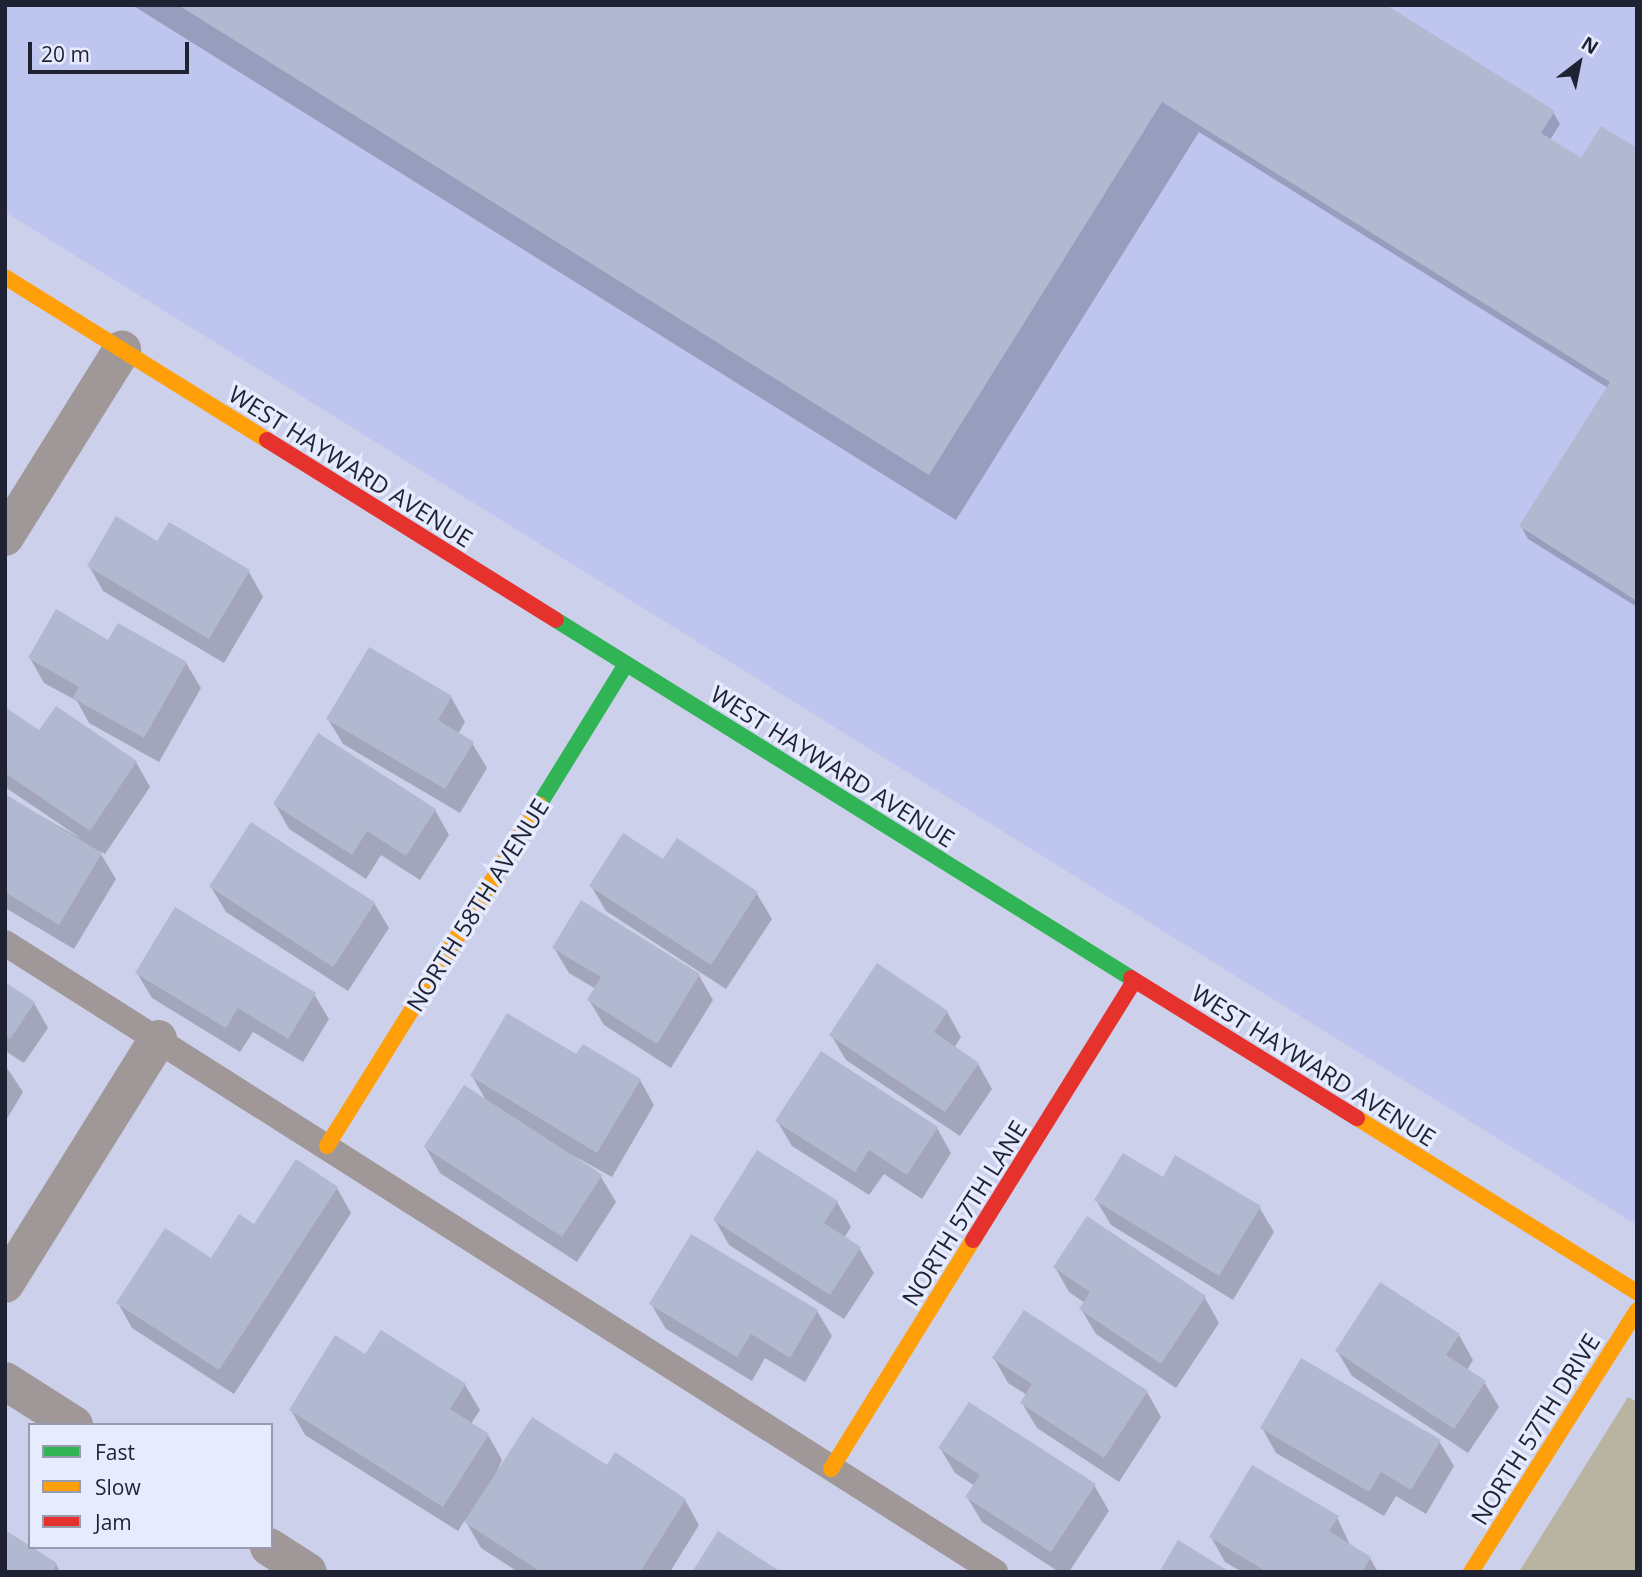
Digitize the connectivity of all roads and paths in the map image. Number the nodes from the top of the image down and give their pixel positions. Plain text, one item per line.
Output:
1 (5, 278) edge
2 (122, 351) junction
3 (5, 537) edge
4 (626, 664) junction
5 (5, 943) edge
6 (1134, 981) junction
7 (158, 1039) junction
8 (327, 1146) junction
9 (5, 1284) edge
10 (1637, 1292) edge
11 (1637, 1310) edge
12 (5, 1381) edge
13 (71, 1423) edge
14 (831, 1469) junction
15 (272, 1549) edge
16 (308, 1572) edge
17 (995, 1572) edge
18 (1471, 1572) edge

1 - 2 street, WEST HAYWARD AVENUE
2 - 3 street
2 - 4 street, WEST HAYWARD AVENUE
4 - 6 street, WEST HAYWARD AVENUE
4 - 8 street, NORTH 58TH AVENUE
5 - 7 lane
6 - 10 street, WEST HAYWARD AVENUE
6 - 14 street, NORTH 57TH LANE
7 - 8 lane
7 - 9 street
8 - 14 lane
11 - 18 street, NORTH 57TH DRIVE
12 - 13 street
14 - 17 lane
15 - 16 street

